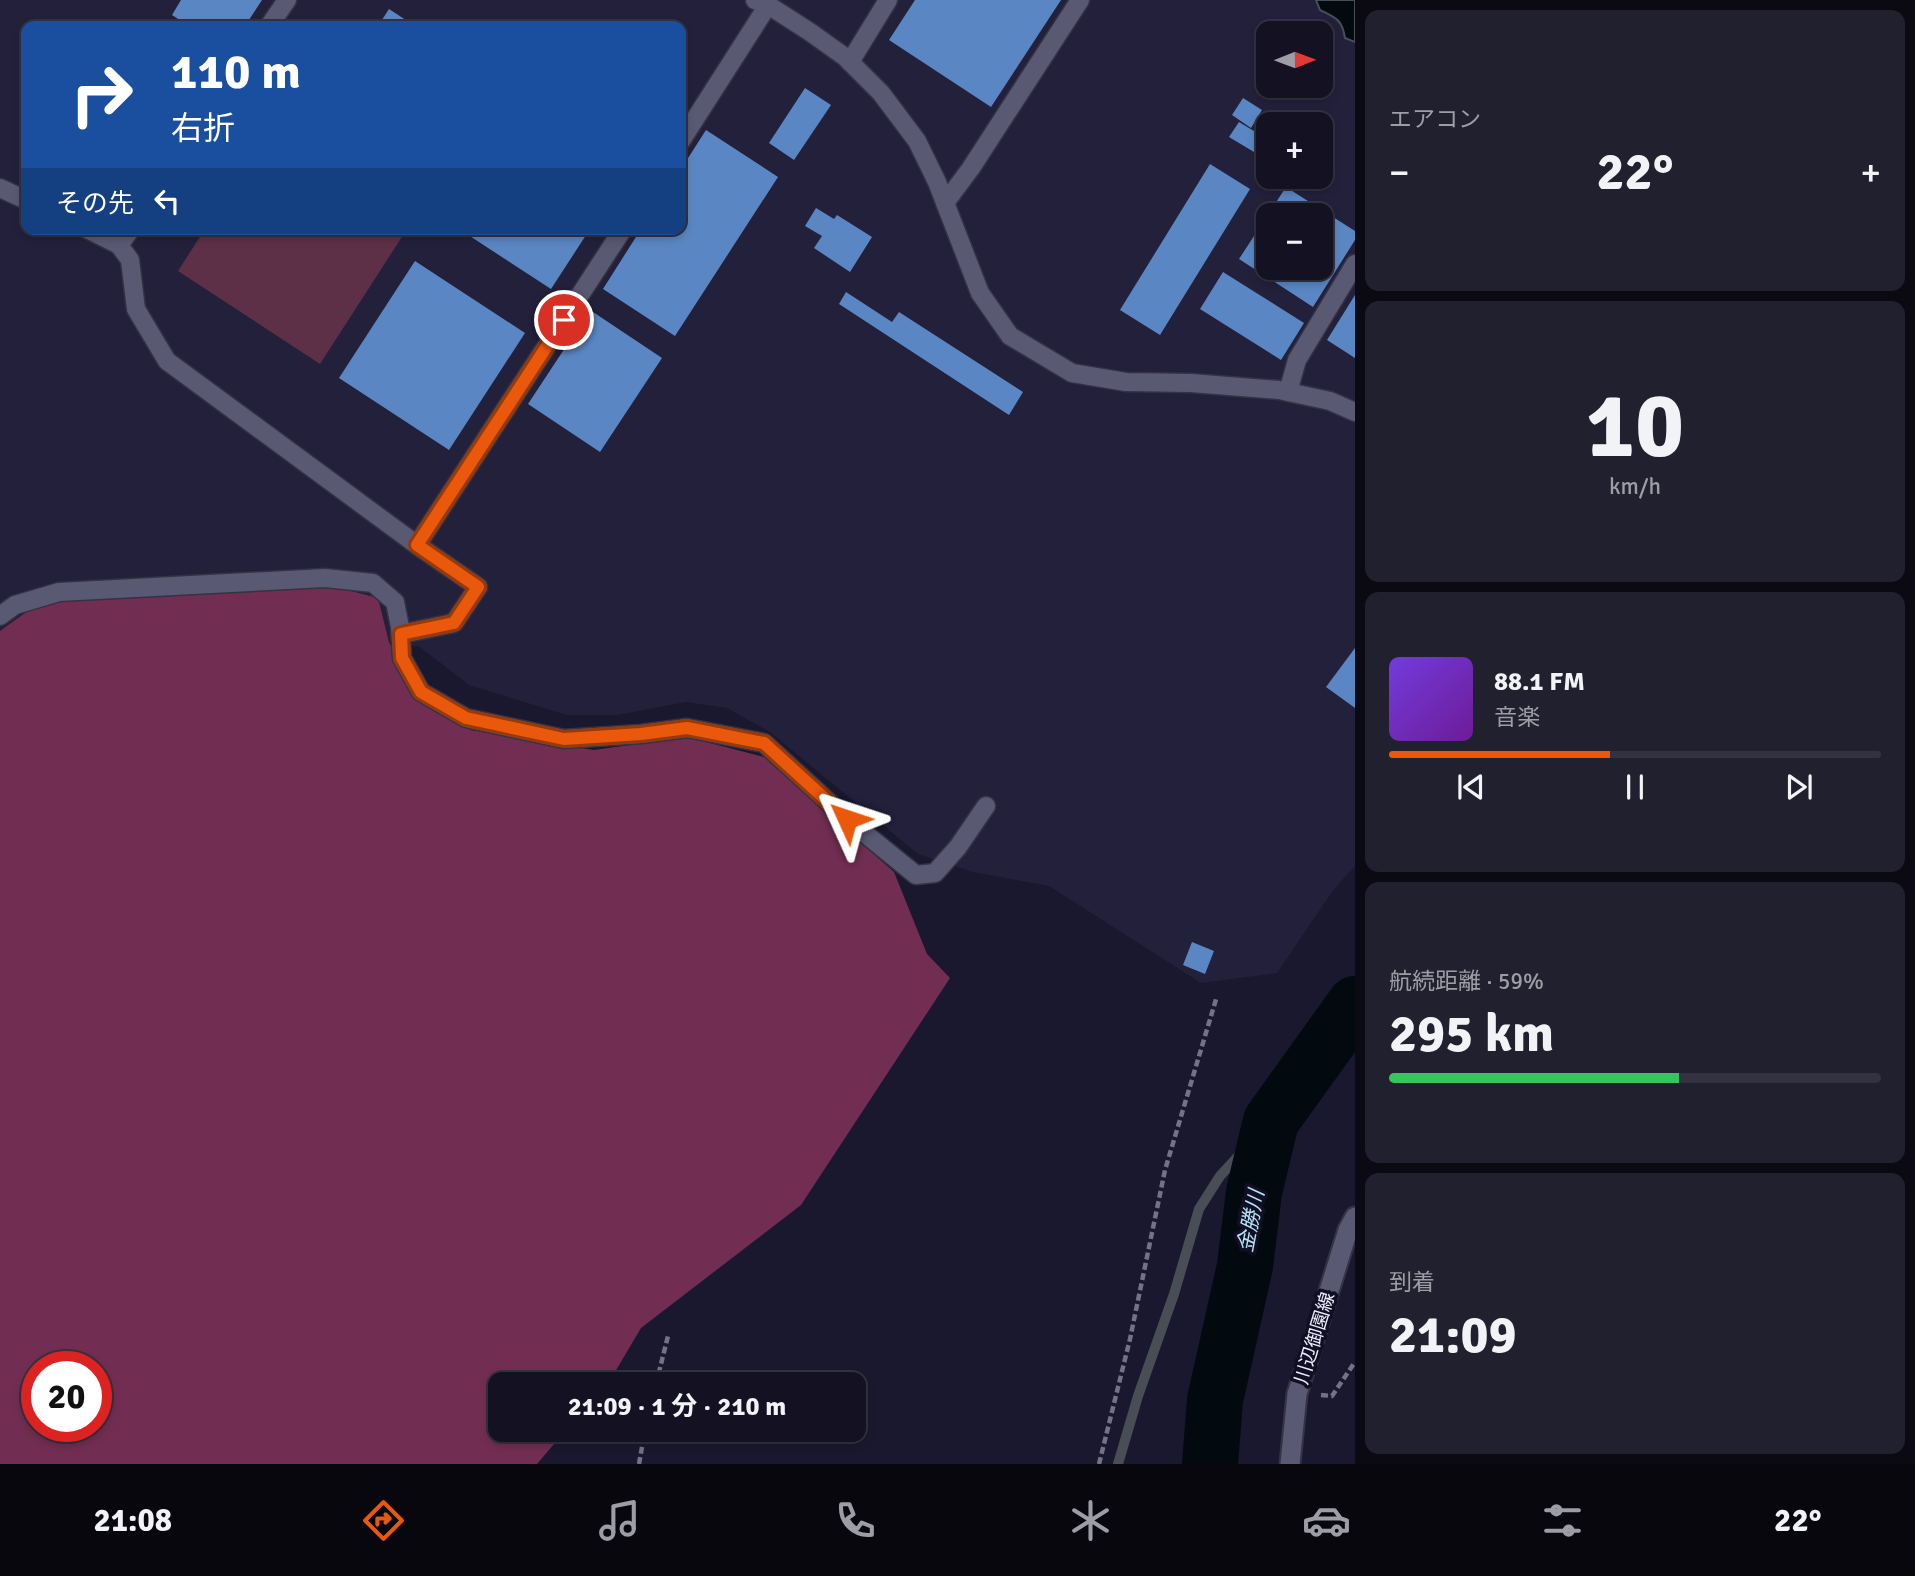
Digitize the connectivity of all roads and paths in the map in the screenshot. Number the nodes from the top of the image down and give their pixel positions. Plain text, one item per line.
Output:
1 (287, 0) edge
2 (888, 0) edge
3 (1080, 0) edge
4 (761, 3) edge
5 (272, 21) edge
6 (850, 62) junction
7 (686, 132) edge
8 (0, 188) edge
9 (21, 198) edge
10 (945, 203) junction
11 (99, 235) edge
12 (126, 235) edge
13 (619, 235) edge
14 (119, 245) junction
15 (1355, 264) edge
16 (1288, 392) junction
17 (1355, 412) edge
18 (417, 545) junction
19 (0, 616) edge
20 (401, 634) junction
21 (986, 806) dead end
22 (1217, 996) dead end
23 (1355, 1217) edge
24 (668, 1336) dead end
25 (1355, 1362) edge
26 (659, 1372) edge
27 (1297, 1394) junction
28 (643, 1442) edge
29 (639, 1464) edge
30 (1099, 1464) edge
31 (1290, 1464) edge

1 - 5 lane
2 - 6 lane
3 - 10 lane
4 - 6 lane
4 - 7 lane
6 - 10 lane
8 - 9 lane
10 - 16 lane
11 - 14 lane
12 - 14 lane
13 - 18 lane
14 - 18 lane
15 - 16 lane
16 - 17 lane
18 - 20 lane
19 - 20 lane
20 - 21 lane
22 - 30 path
23 - 27 main road, 川辺御園線
24 - 26 path
25 - 27 path
27 - 31 main road, 川辺御園線
28 - 29 path

